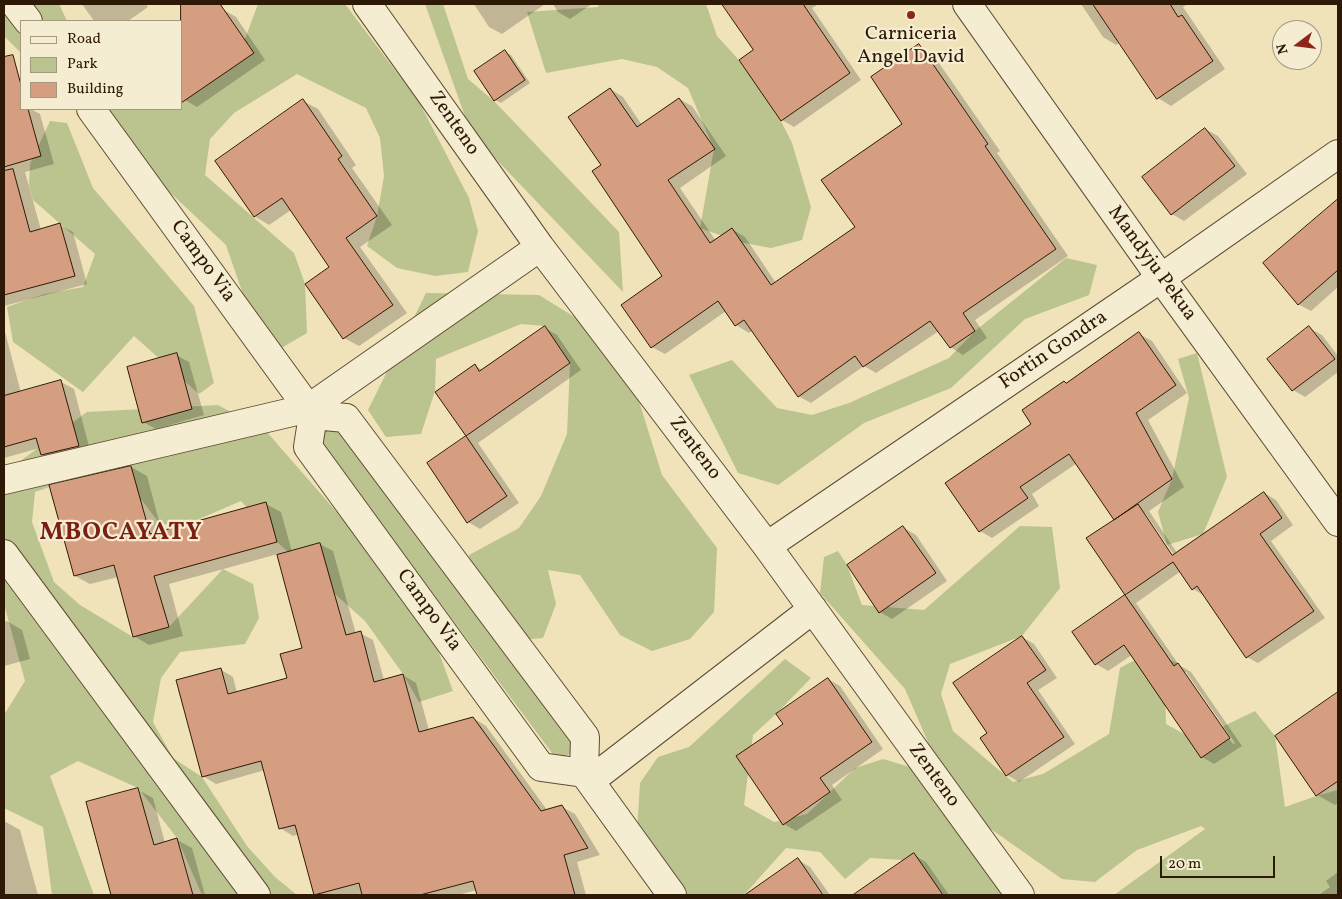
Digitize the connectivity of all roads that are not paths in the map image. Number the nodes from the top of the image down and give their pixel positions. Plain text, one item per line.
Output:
1 (15, 4) edge
2 (367, 4) edge
3 (967, 4) edge
4 (27, 20) edge
5 (93, 110) edge
6 (1338, 154) edge
7 (540, 247) junction
8 (1161, 278) junction
9 (311, 411) junction
10 (4, 480) edge
11 (1338, 522) edge
12 (767, 546) junction
13 (4, 554) edge
14 (813, 609) junction
15 (587, 777) junction
16 (256, 895) edge
17 (672, 895) edge
18 (1020, 895) edge

1 - 4 street
2 - 7 street, Zenteno
3 - 8 street, Mandyju Pekua
5 - 9 street, Campo Via
6 - 8 street, Fortin Gondra
7 - 9 street
7 - 12 street, Zenteno
8 - 11 street, Mandyju Pekua
8 - 12 street, Fortin Gondra
9 - 10 street
9 - 15 street
9 - 15 street, Campo Via
12 - 14 street, Zenteno
13 - 16 street
14 - 15 street
14 - 18 street, Zenteno
15 - 17 street

